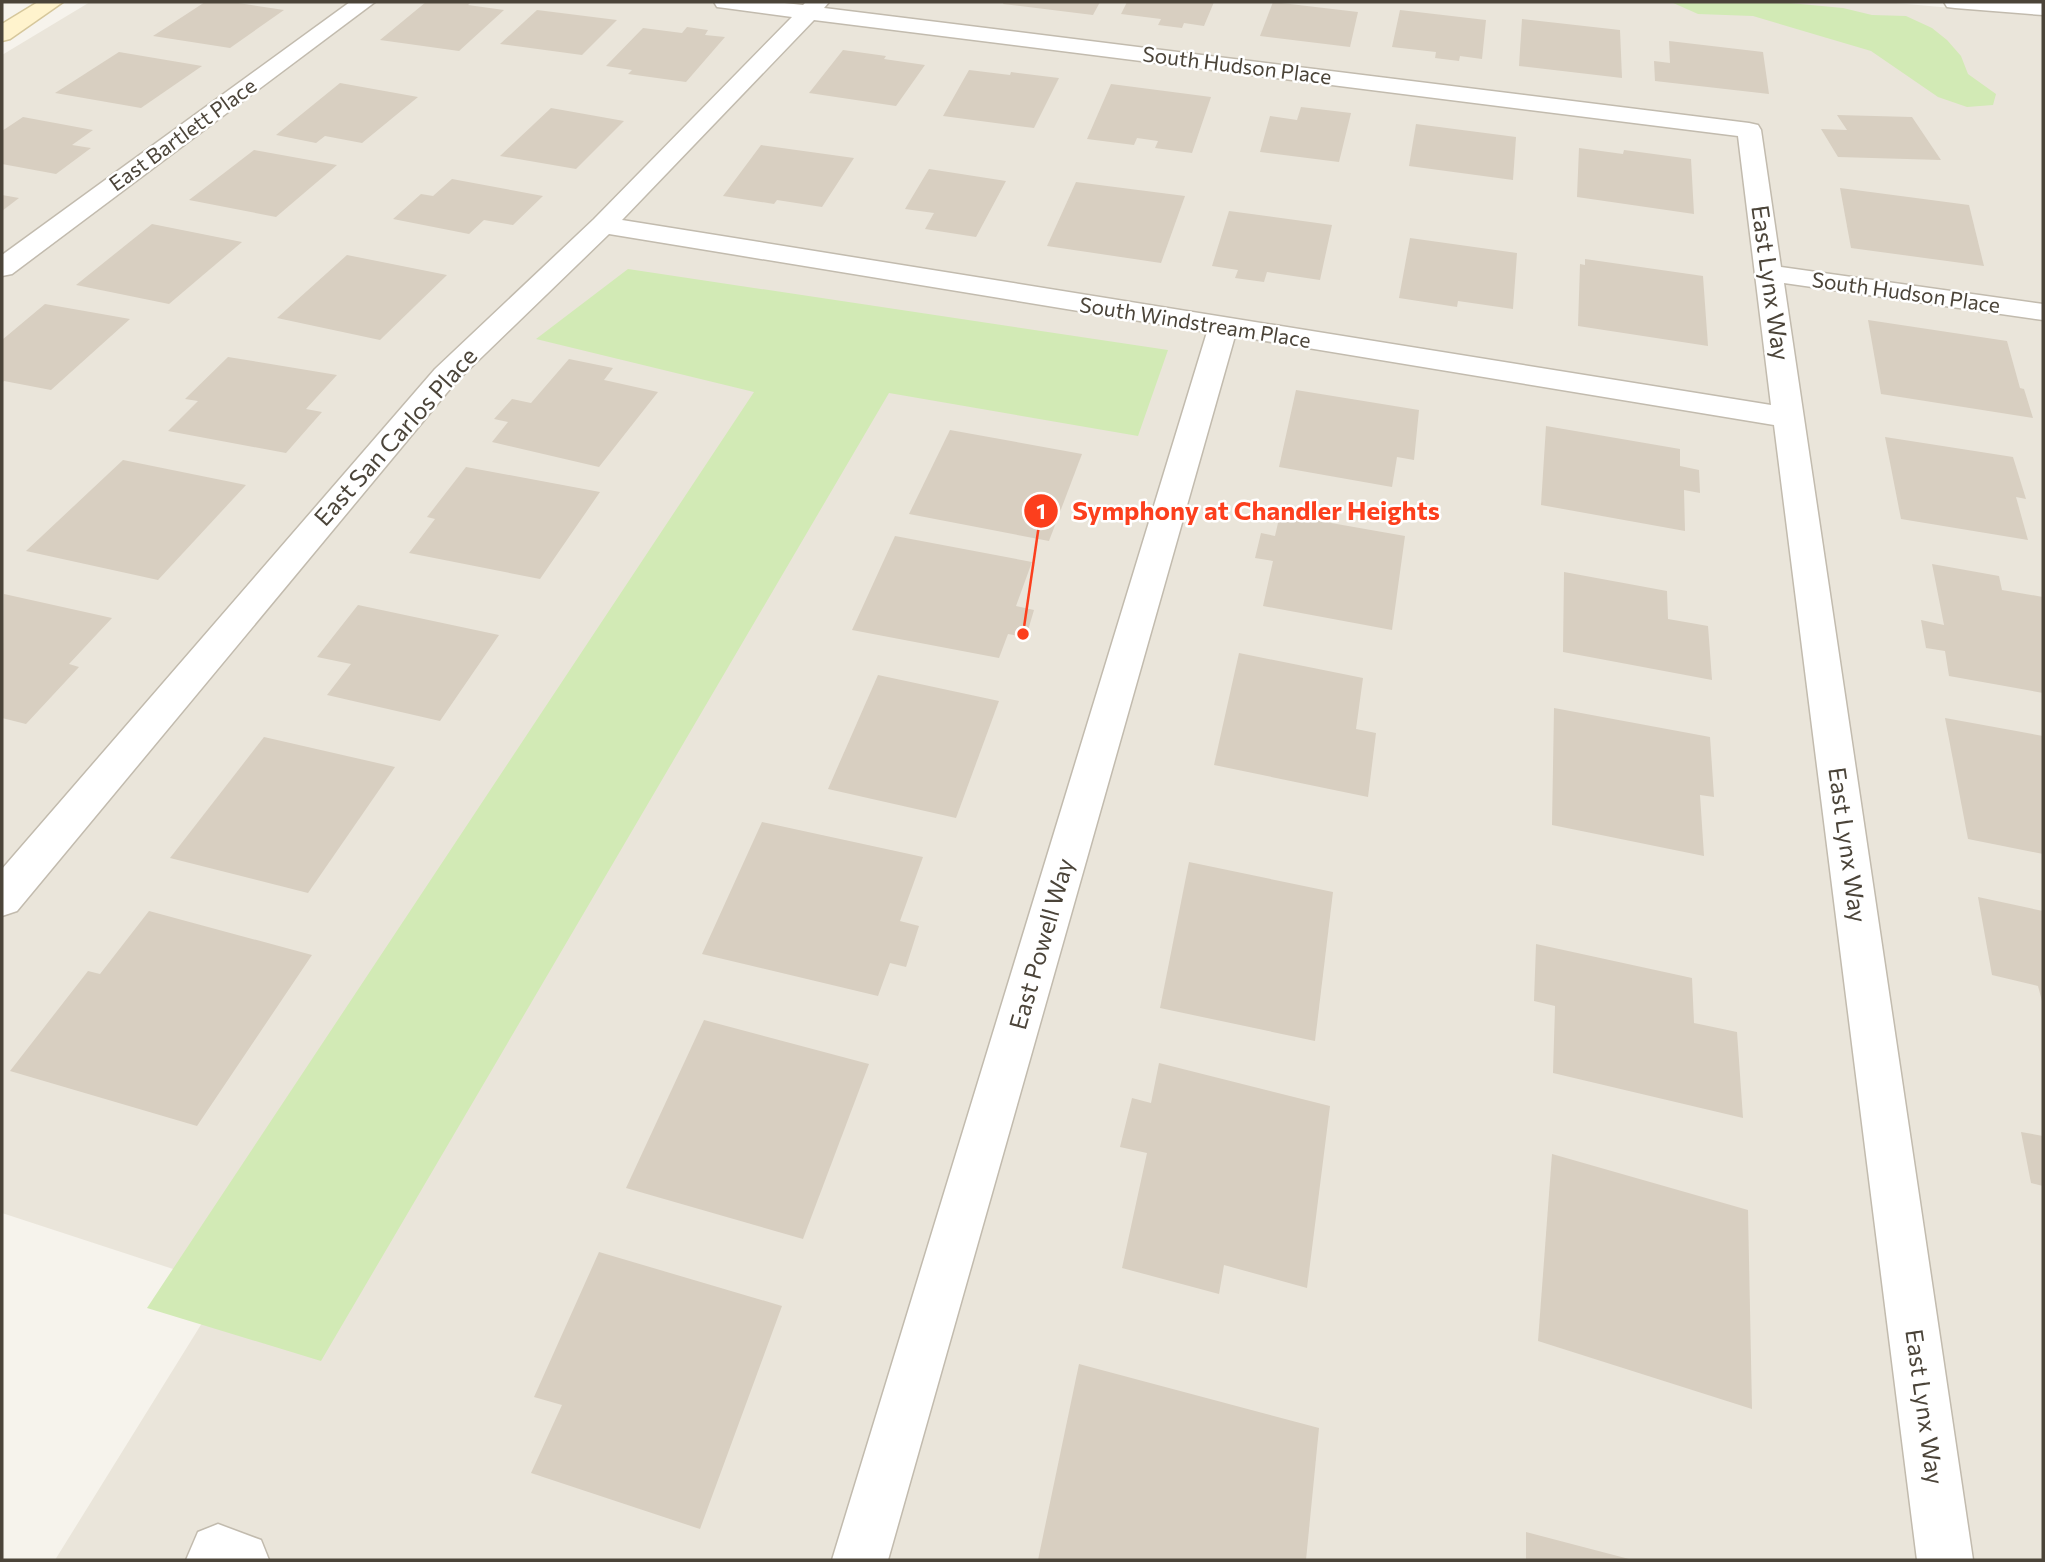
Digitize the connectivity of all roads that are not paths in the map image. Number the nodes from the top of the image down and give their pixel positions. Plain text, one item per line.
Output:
1 (52, 2) edge
2 (364, 2) edge
3 (725, 2) edge
4 (1955, 2) edge
5 (814, 7) edge
6 (2035, 7) edge
7 (2, 34) edge
8 (2043, 34) edge
9 (1749, 130) joint
10 (603, 225) junction
11 (2, 268) edge
12 (1769, 273) junction
13 (2043, 312) edge
14 (1223, 327) junction
15 (1788, 417) junction
16 (2, 898) edge
17 (860, 1560) edge
18 (1945, 1560) edge

1 - 7 main road
2 - 11 street, East Bartlett Place
3 - 5 street, South Hudson Place
4 - 6 street
5 - 9 street, South Hudson Place
5 - 10 street, East San Carlos Place
6 - 8 street
9 - 12 street, East Lynx Way
10 - 14 street, South Windstream Place
10 - 16 street, East San Carlos Place
12 - 13 street, South Hudson Place
12 - 15 street, East Lynx Way
14 - 15 street, South Windstream Place
14 - 17 street, East Powell Way
15 - 18 street, East Lynx Way

